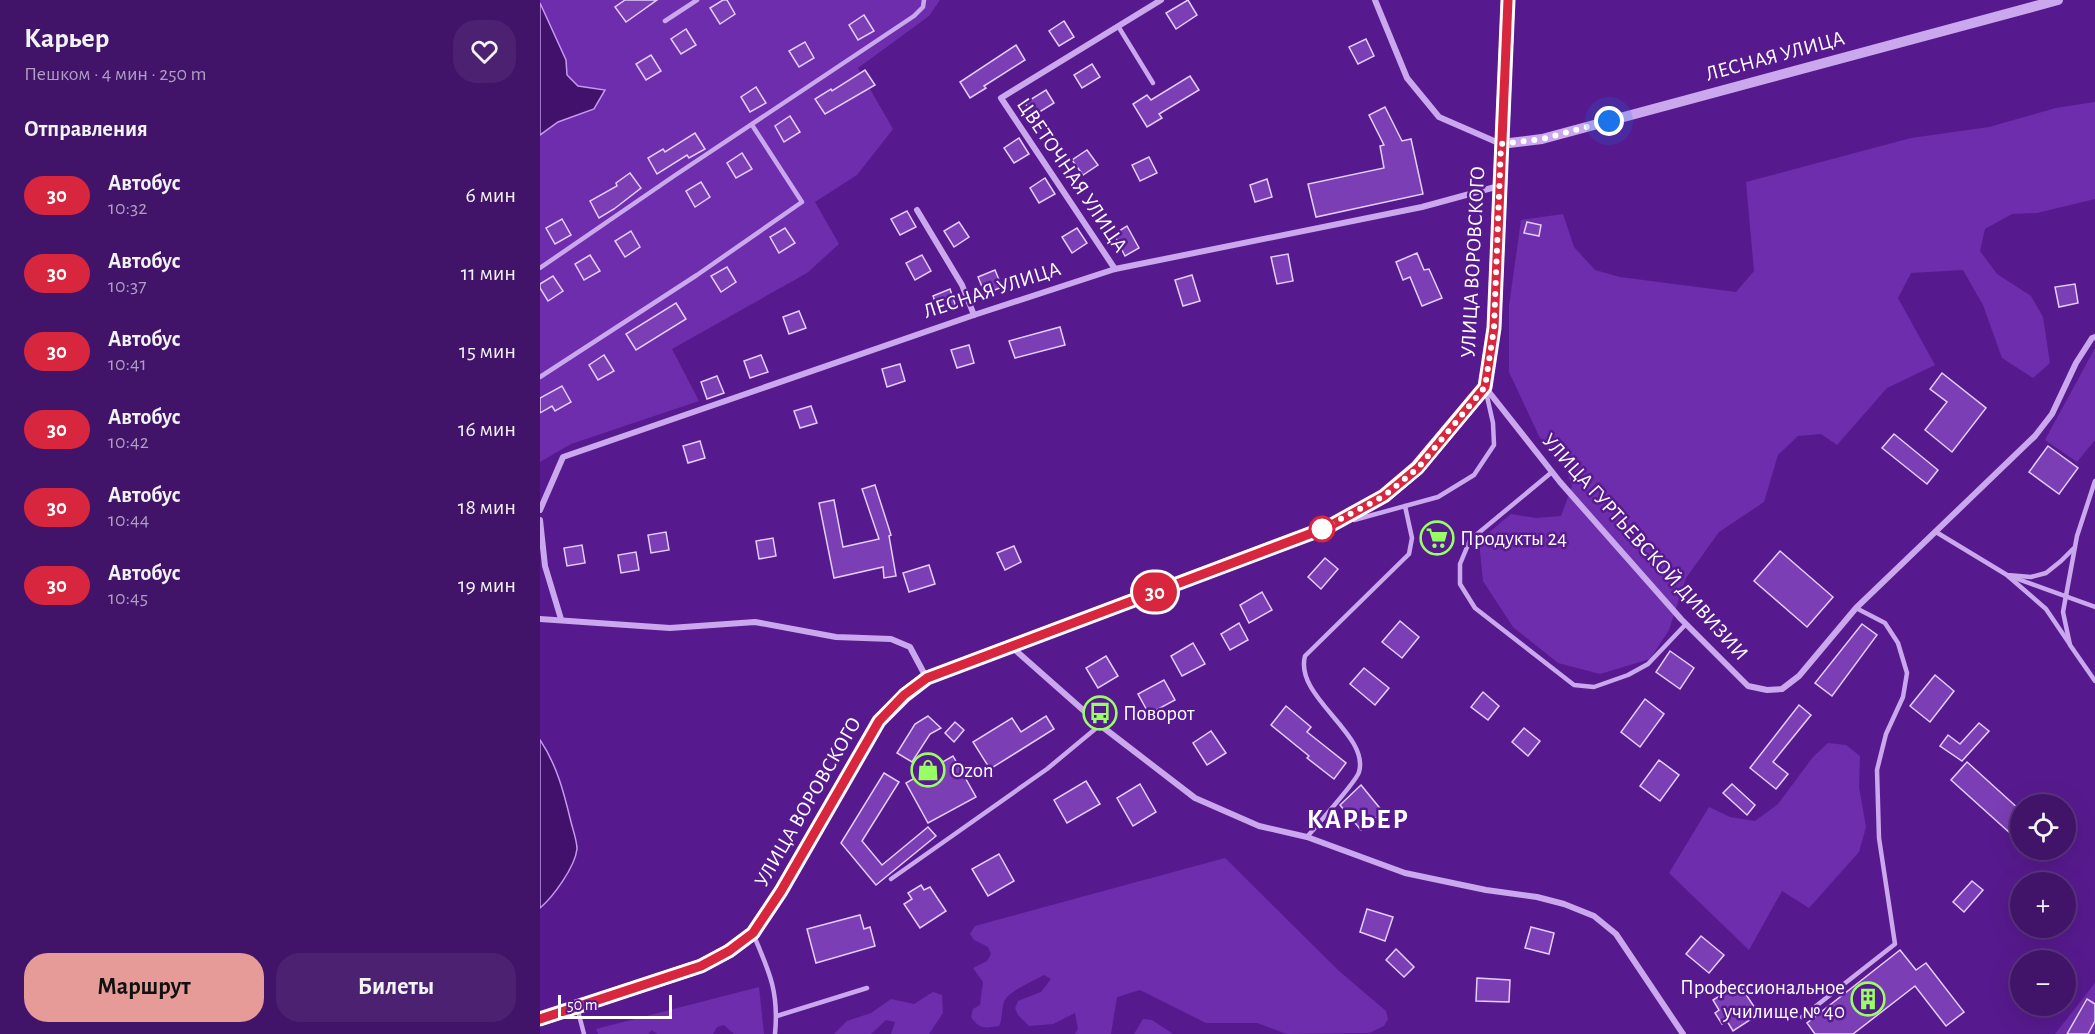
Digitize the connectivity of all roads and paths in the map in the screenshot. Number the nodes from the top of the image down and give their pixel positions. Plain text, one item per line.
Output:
1 (697, 0) edge
2 (924, 0) edge
3 (1161, 0) edge
4 (1375, 0) edge
5 (1508, 0) edge
6 (2058, 0) edge
7 (665, 21) dead end
8 (1118, 26) junction
9 (1153, 83) dead end
10 (752, 124) junction
11 (1501, 144) junction
12 (1500, 186) junction
13 (917, 210) dead end
14 (540, 268) edge
15 (1115, 269) junction
16 (974, 315) junction
17 (2095, 337) edge
18 (540, 377) edge
19 (1485, 387) junction
20 (1552, 472) junction
21 (2095, 481) edge
22 (1405, 506) junction
23 (540, 510) edge
24 (540, 520) edge
25 (1328, 527) junction
26 (1936, 532) junction
27 (2074, 548) junction
28 (2007, 575) junction
29 (2066, 596) junction
30 (2095, 607) edge
31 (1856, 608) junction
32 (540, 619) edge
33 (561, 620) junction
34 (1686, 624) junction
35 (2070, 645) junction
36 (1010, 646) junction
37 (927, 678) junction
38 (2095, 681) edge
39 (1100, 725) junction
40 (1307, 837) junction
41 (891, 879) dead end
42 (753, 933) junction
43 (867, 988) dead end
44 (576, 1007) junction
45 (777, 1016) junction
46 (1802, 1017) dead end
47 (540, 1019) edge
48 (584, 1034) edge
49 (776, 1034) edge
50 (1683, 1034) edge

1 - 7 lane
2 - 10 lane
3 - 8 street
4 - 11 street
5 - 11 main road, УЛИЦА ВОРОВСКОГО
6 - 11 street, ЛЕСНАЯ УЛИЦА
8 - 9 lane
8 - 15 street, ЦВЕТОЧНАЯ УЛИЦА
10 - 14 lane
10 - 18 lane
11 - 12 main road, УЛИЦА ВОРОВСКОГО
12 - 15 street, ЛЕСНАЯ УЛИЦА
12 - 19 main road, УЛИЦА ВОРОВСКОГО
13 - 16 street
15 - 16 street, ЛЕСНАЯ УЛИЦА
16 - 23 street, ЛЕСНАЯ УЛИЦА
17 - 26 street, УЛИЦА ГУРТЬЕВСКОЙ ДИВИЗИИ
19 - 20 street, УЛИЦА ГУРТЬЕВСКОЙ ДИВИЗИИ
19 - 22 lane
19 - 25 main road, УЛИЦА ВОРОВСКОГО
20 - 34 street, УЛИЦА ГУРТЬЕВСКОЙ ДИВИЗИИ
20 - 34 lane
21 - 27 lane
22 - 25 lane
22 - 40 lane
24 - 33 street
25 - 36 main road, УЛИЦА ВОРОВСКОГО
26 - 28 lane
26 - 31 street, УЛИЦА ГУРТЬЕВСКОЙ ДИВИЗИИ
27 - 28 lane
27 - 29 lane
28 - 29 lane
28 - 35 lane
29 - 30 lane
29 - 35 lane
31 - 34 street, УЛИЦА ГУРТЬЕВСКОЙ ДИВИЗИИ
31 - 46 lane
32 - 33 street
33 - 37 street
35 - 38 lane
36 - 37 main road, УЛИЦА ВОРОВСКОГО
36 - 39 street
37 - 42 main road, УЛИЦА ВОРОВСКОГО
39 - 40 street
39 - 41 lane
40 - 50 street
42 - 44 main road, УЛИЦА ВОРОВСКОГО
42 - 45 lane
43 - 45 lane
44 - 47 main road, УЛИЦА ВОРОВСКОГО
44 - 48 lane
45 - 49 lane

